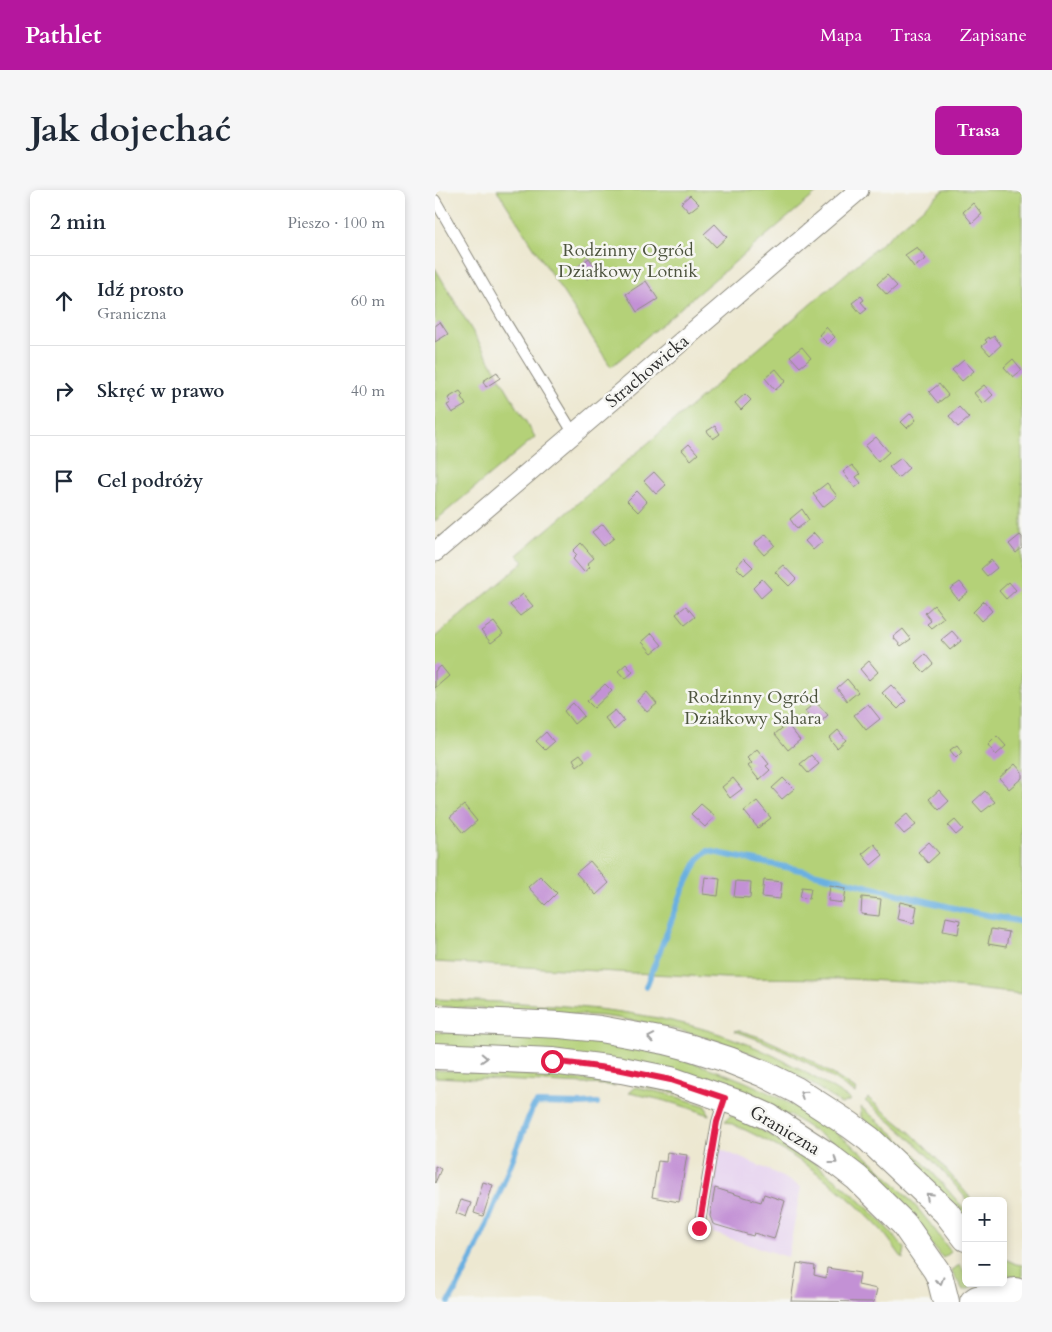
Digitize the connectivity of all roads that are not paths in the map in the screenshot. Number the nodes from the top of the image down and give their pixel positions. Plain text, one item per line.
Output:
1 (859, 190) edge
2 (435, 200) edge
3 (574, 434) junction
4 (435, 552) edge
5 (435, 1019) edge
6 (435, 1056) edge
7 (725, 1098) junction
8 (699, 1228) dead end
9 (962, 1233) edge
10 (1013, 1289) edge
11 (945, 1302) edge
12 (973, 1302) edge

1 - 3 street, Strachowicka
2 - 3 lane
3 - 4 street, Strachowicka
9 -> 5 main road
6 -> 7 main road, Graniczna
7 - 8 lane
7 -> 11 main road, Graniczna
10 - 12 main road

